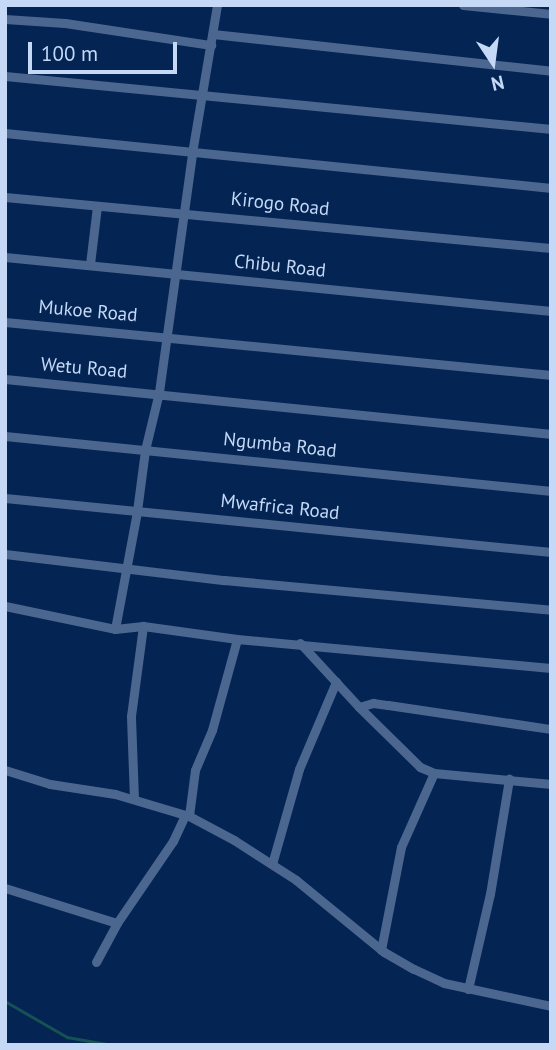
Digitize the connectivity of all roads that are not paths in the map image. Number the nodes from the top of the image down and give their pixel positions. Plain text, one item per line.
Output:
1 (217, 5) edge
2 (463, 5) edge
3 (551, 14) edge
4 (5, 19) edge
5 (213, 34) junction
6 (211, 45) junction
7 (551, 71) edge
8 (5, 76) edge
9 (202, 95) junction
10 (551, 130) edge
11 (5, 133) edge
12 (192, 153) junction
13 (551, 188) edge
14 (5, 197) edge
15 (97, 206) junction
16 (185, 212) junction
17 (551, 248) edge
18 (5, 257) edge
19 (90, 264) junction
20 (175, 272) junction
21 (551, 311) edge
22 (5, 322) edge
23 (168, 336) junction
24 (551, 375) edge
25 (5, 379) edge
26 (159, 392) junction
27 (551, 434) edge
28 (5, 436) edge
29 (145, 450) junction
30 (551, 491) edge
31 (5, 498) edge
32 (137, 511) junction
33 (551, 552) edge
34 (5, 554) edge
35 (125, 566) junction
36 (5, 606) edge
37 (551, 610) edge
38 (143, 626) junction
39 (115, 629) junction
40 (237, 639) junction
41 (300, 643) junction
42 (551, 668) edge
43 (336, 682) junction
44 (359, 707) junction
45 (551, 729) edge
46 (5, 769) edge
47 (434, 773) junction
48 (509, 779) junction
49 (551, 783) edge
50 (134, 799) junction
51 (187, 816) junction
52 (272, 864) junction
53 (5, 888) edge
54 (117, 923) junction
55 (381, 950) junction
56 (96, 962) dead end
57 (468, 989) junction
58 (551, 1006) edge

1 - 5 street
2 - 3 street
4 - 6 street
5 - 6 street
5 - 7 street
6 - 9 street
8 - 9 street
9 - 10 street
9 - 12 street
11 - 12 street
12 - 13 street
12 - 16 street
14 - 15 street, Kirogo Road
15 - 16 street, Kirogo Road
15 - 19 street
16 - 17 street, Kirogo Road
16 - 20 street
18 - 19 street, Chibu Road
19 - 20 street, Chibu Road
20 - 21 street, Chibu Road
20 - 23 street
22 - 23 street, Mukoe Road
23 - 24 street, Mukoe Road
23 - 26 street
25 - 26 street, Wetu Road
26 - 27 street, Wetu Road
26 - 29 street
28 - 29 street, Ngumba Road
29 - 30 street, Ngumba Road
29 - 32 street
31 - 32 street, Mwafrica Road
32 - 33 street, Mwafrica Road
32 - 35 street
34 - 35 street
35 - 37 street
35 - 39 street
36 - 39 street
38 - 39 street
38 - 40 street
38 - 50 street
40 - 41 street
40 - 51 street
41 - 42 street
41 - 43 street
43 - 44 street
43 - 52 street
44 - 45 street
44 - 47 street
46 - 50 street
47 - 48 street
47 - 55 street
48 - 49 street
48 - 57 street
50 - 51 street
51 - 52 street
51 - 54 street
52 - 55 street
53 - 54 street
54 - 56 street
55 - 57 street
57 - 58 street

